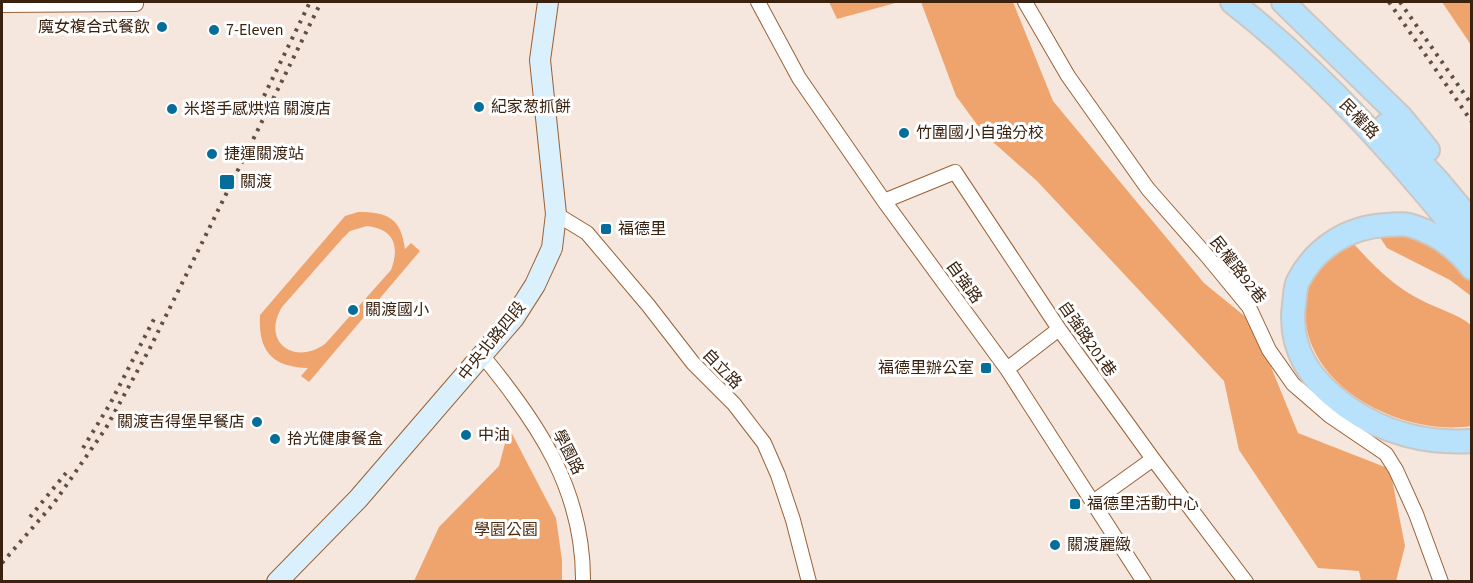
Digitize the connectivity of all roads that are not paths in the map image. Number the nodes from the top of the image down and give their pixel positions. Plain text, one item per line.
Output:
1 (548, 2) edge
2 (758, 2) edge
3 (1025, 2) edge
4 (1232, 2) edge
5 (1257, 2) edge
6 (1283, 2) edge
7 (136, 3) edge
8 (2, 4) edge
9 (1432, 187) junction
10 (884, 201) junction
11 (1472, 202) edge
12 (556, 214) junction
13 (1472, 222) edge
14 (1472, 250) edge
15 (1472, 268) edge
16 (1059, 329) junction
17 (482, 355) junction
18 (1007, 369) junction
19 (1472, 441) edge
20 (1153, 459) junction
21 (1094, 502) junction
22 (277, 582) edge
23 (583, 582) edge
24 (809, 582) edge
25 (1144, 582) edge
26 (1246, 582) edge
27 (1441, 582) edge

1 - 12 street, 中央北路四段
2 - 10 street, 自強路
3 - 27 street, 民權路92巷
4 - 9 main road, 民權路
5 - 9 main road, 民權路
6 - 11 main road
7 - 8 street
9 - 13 main road, 民權路
9 - 14 main road, 民權路
10 - 16 street, 自強路201巷
10 - 18 street, 自強路
12 - 17 street, 中央北路四段
12 - 24 street, 自立路
15 - 19 main road
16 - 18 street
16 - 20 street, 自強路201巷
17 - 22 street, 中央北路四段
17 - 23 street, 學園路
18 - 21 street, 自強路
20 - 21 street
20 - 26 street, 自強路201巷
21 - 25 street, 自強路

